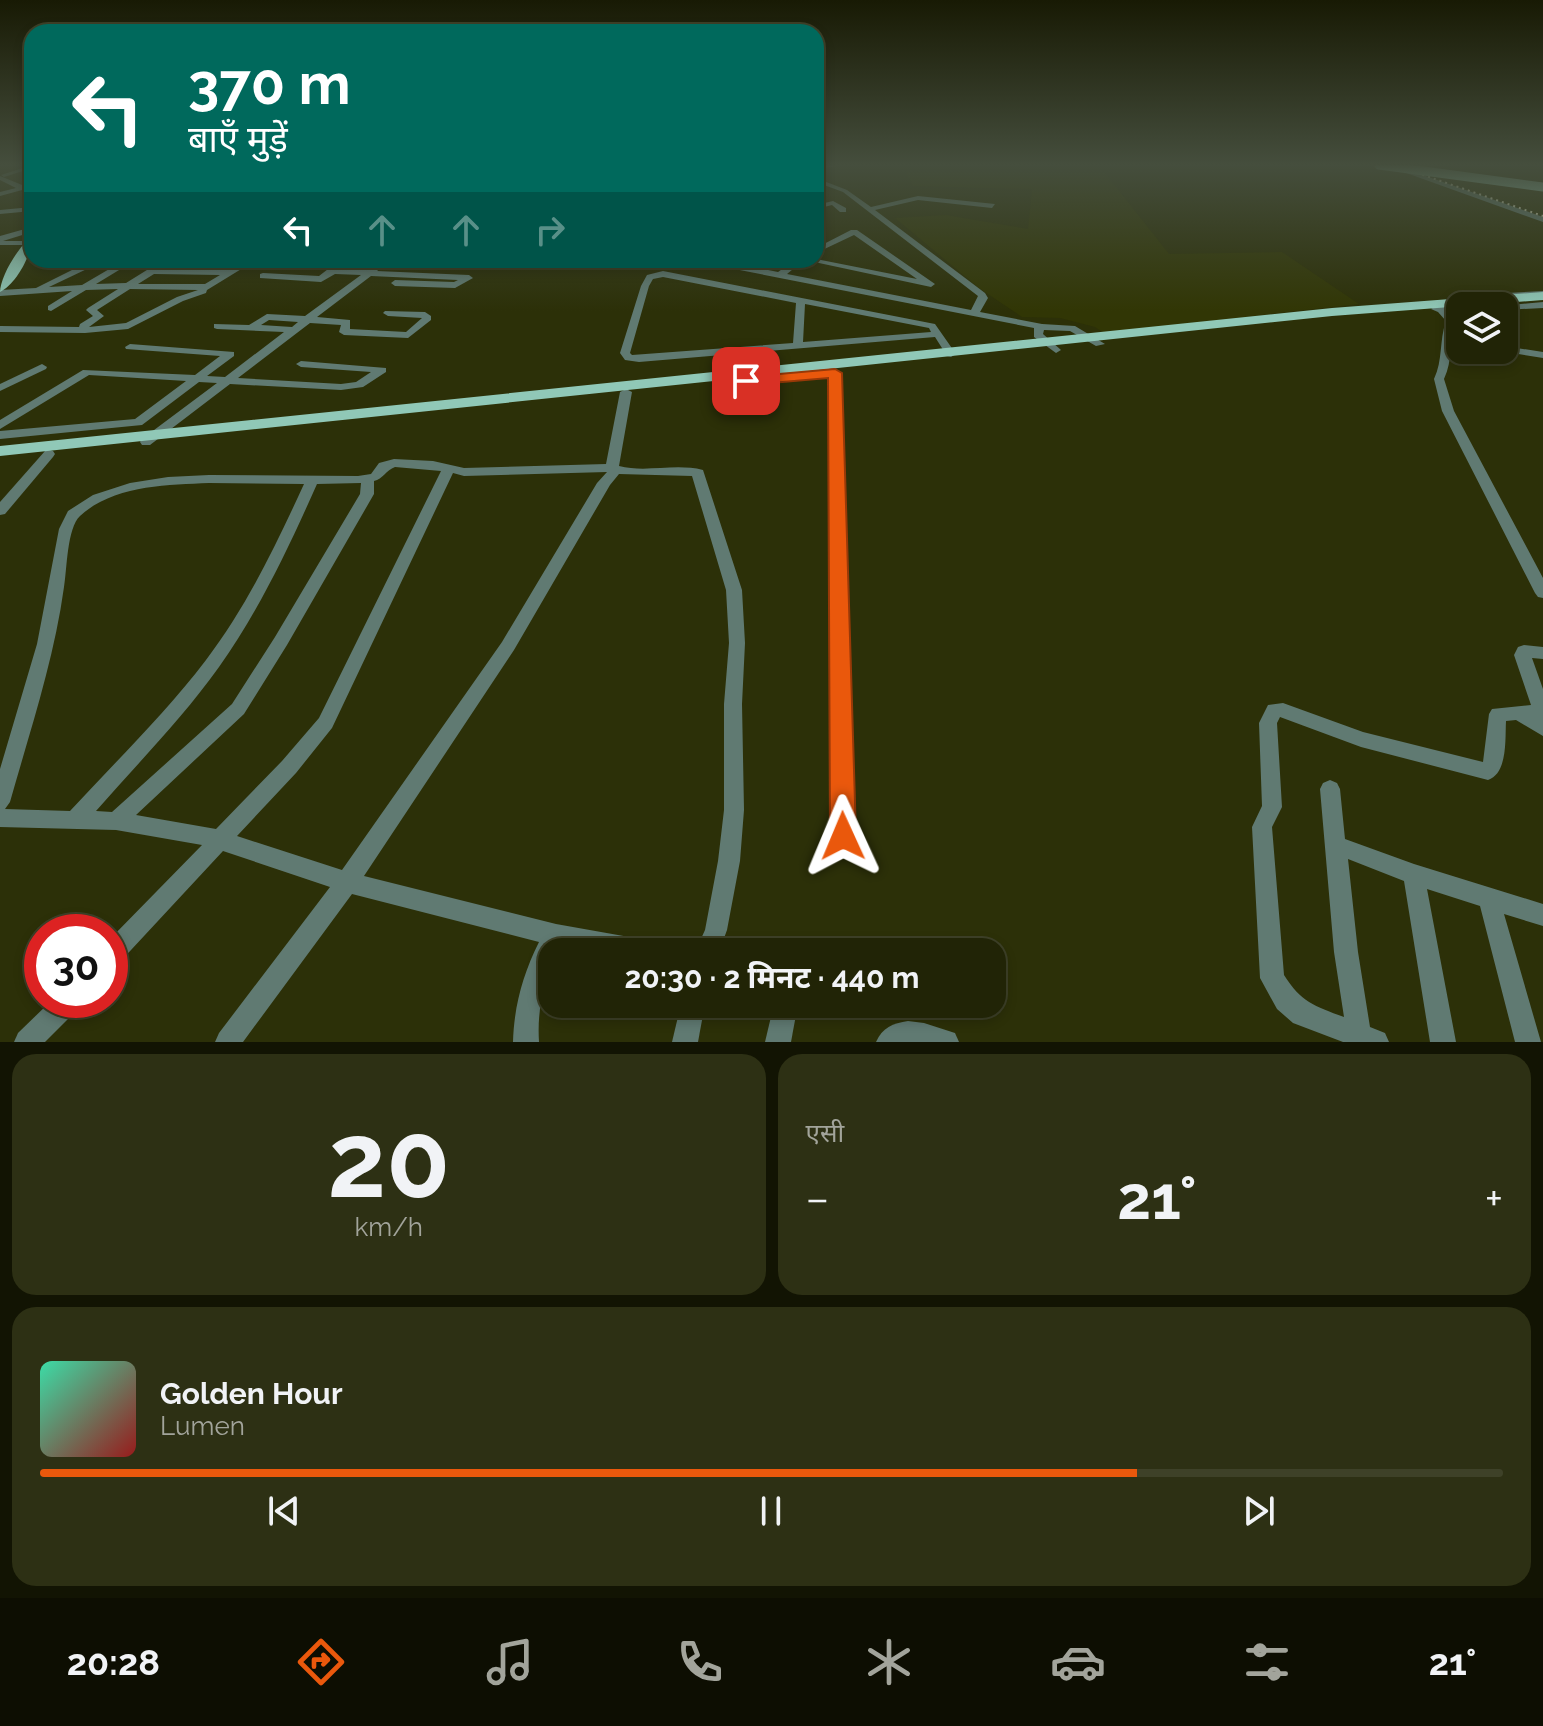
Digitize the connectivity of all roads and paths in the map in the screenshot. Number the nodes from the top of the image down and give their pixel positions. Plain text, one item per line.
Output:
1 (877, 214) edge
2 (24, 232) edge
3 (0, 241) edge
4 (24, 242) edge
5 (824, 247) edge
6 (24, 251) edge
7 (824, 263) edge
8 (80, 268) edge
9 (115, 268) edge
10 (158, 268) edge
11 (209, 268) edge
12 (239, 268) edge
13 (335, 268) edge
14 (376, 268) edge
15 (719, 268) edge
16 (745, 268) edge
17 (789, 268) edge
18 (154, 271) junction
19 (333, 271) junction
20 (203, 272) junction
21 (231, 273) junction
22 (369, 273) junction
23 (780, 275) junction
24 (263, 276) dead end
25 (6, 278) edge
26 (395, 283) dead end
27 (131, 286) junction
28 (88, 287) junction
29 (207, 287) junction
30 (37, 290) junction
31 (0, 291) edge
32 (1518, 297) edge
33 (801, 299) junction
34 (1543, 299) edge
35 (1518, 301) edge
36 (1518, 301) edge
37 (1518, 304) edge
38 (1446, 307) edge
39 (51, 308) dead end
40 (861, 311) junction
41 (975, 312) junction
42 (388, 313) dead end
43 (308, 319) junction
44 (217, 326) dead end
45 (251, 328) junction
46 (0, 329) edge
47 (75, 330) junction
48 (295, 330) junction
49 (937, 334) junction
50 (1046, 337) junction
51 (863, 340) junction
52 (130, 347) dead end
53 (798, 347) junction
54 (1518, 351) edge
55 (951, 354) junction
56 (1543, 355) edge
57 (301, 364) dead end
58 (1446, 364) edge
59 (42, 367) dead end
60 (835, 373) junction
61 (197, 380) junction
62 (227, 382) junction
63 (0, 388) edge
64 (626, 392) junction
65 (0, 425) edge
66 (0, 435) edge
67 (152, 438) junction
68 (0, 451) edge
69 (49, 454) junction
70 (0, 459) edge
71 (448, 470) junction
72 (614, 470) junction
73 (368, 479) junction
74 (312, 480) junction
75 (0, 511) edge
76 (1543, 593) edge
77 (1543, 653) edge
78 (1535, 672) edge
79 (1520, 713) junction
80 (1543, 729) edge
81 (1330, 789) dead end
82 (0, 802) edge
83 (0, 818) edge
84 (75, 820) junction
85 (116, 821) junction
86 (843, 836) dead end
87 (219, 839) junction
88 (1336, 845) junction
89 (1414, 874) junction
90 (347, 882) junction
91 (1489, 898) junction
92 (1543, 915) edge
93 (556, 935) junction
94 (128, 937) edge
95 (572, 938) edge
96 (713, 938) edge
97 (51, 1018) edge
98 (690, 1018) edge
99 (783, 1018) edge
100 (1367, 1038) edge
101 (27, 1042) edge
102 (228, 1042) edge
103 (526, 1042) edge
104 (685, 1042) edge
105 (778, 1042) edge
106 (889, 1042) edge
107 (946, 1042) edge
108 (1443, 1042) edge
109 (1528, 1042) edge

1 - 41 street
2 - 3 street
3 - 4 street
5 - 7 street
6 - 25 main road
8 - 30 street
9 - 28 street
10 - 18 street
11 - 20 street
12 - 21 street
13 - 19 street
14 - 22 street
15 - 50 street
16 - 23 street
17 - 23 street
18 - 20 street
18 - 27 street
19 - 22 street
19 - 24 street
20 - 21 street
21 - 29 street
22 - 26 street
22 - 43 street
23 - 41 street
25 - 31 main road
27 - 28 street
27 - 29 street
27 - 47 street
28 - 30 street
28 - 39 street
29 - 47 street
30 - 31 street
32 - 34 street
33 - 40 street
33 - 53 street
33 - 53 street
34 - 35 main road
34 - 36 main road
34 - 37 street
38 - 50 main road
40 - 49 street
40 - 51 street
41 - 50 street
42 - 43 street
43 - 45 street
43 - 48 street
44 - 45 street
45 - 48 street
46 - 47 street
48 - 62 street
49 - 51 street
49 - 55 street
50 - 55 main road
50 - 60 main road
51 - 53 street
52 - 61 street
54 - 56 street
55 - 67 main road
57 - 62 street
58 - 76 street
59 - 63 street
60 - 64 main road
60 - 86 street
61 - 62 street
61 - 65 street
61 - 66 street
62 - 67 street
64 - 67 main road
64 - 72 street
67 - 68 main road
67 - 69 main road
69 - 70 main road
69 - 75 street
71 - 72 street
71 - 73 street
71 - 87 street
72 - 90 street
72 - 96 street
73 - 74 street
73 - 85 street
74 - 82 street
74 - 84 street
77 - 78 street
78 - 79 street
79 - 80 street
79 - 100 street
81 - 88 street
83 - 84 street
84 - 85 street
85 - 87 street
87 - 90 street
87 - 94 street
88 - 89 street
88 - 100 street
89 - 91 street
89 - 108 street
90 - 93 street
90 - 102 street
91 - 92 street
91 - 109 street
93 - 95 street
93 - 103 street
97 - 101 street
98 - 104 street
99 - 105 street
106 - 107 street

